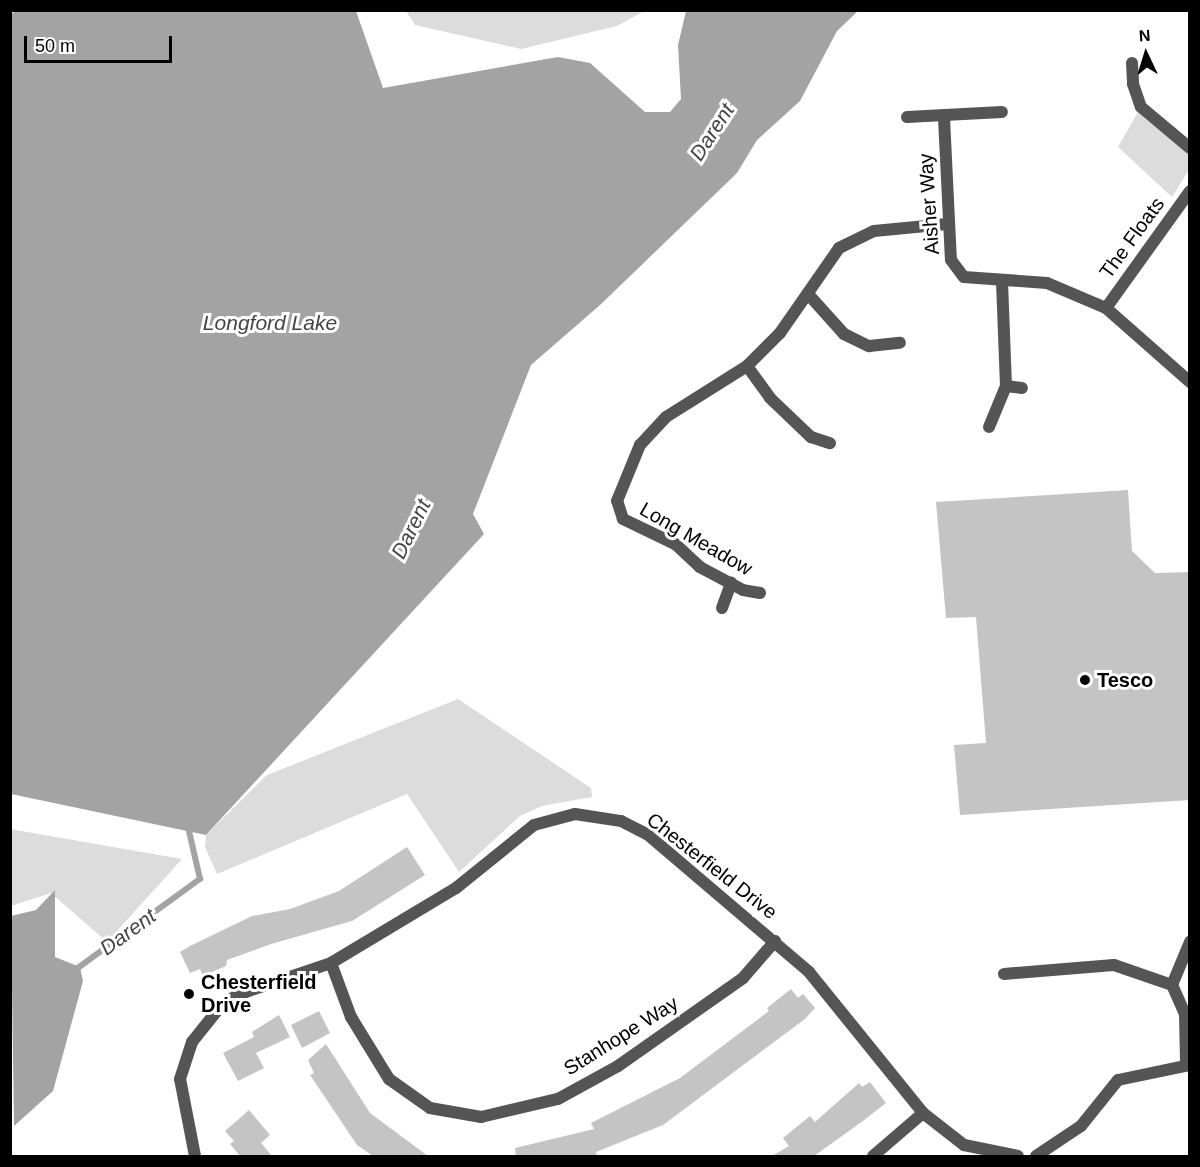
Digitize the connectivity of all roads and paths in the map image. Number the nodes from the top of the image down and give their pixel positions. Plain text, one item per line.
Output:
1 (1132, 63) dead end
2 (1002, 112) dead end
3 (907, 117) dead end
4 (944, 118) junction
5 (1190, 148) edge
6 (1190, 191) edge
7 (947, 224) junction
8 (1002, 282) junction
9 (808, 294) junction
10 (1106, 308) junction
11 (900, 343) dead end
12 (747, 366) junction
13 (1190, 382) edge
14 (1006, 386) junction
15 (1022, 388) dead end
16 (989, 427) dead end
17 (830, 443) dead end
18 (731, 584) junction
19 (759, 593) dead end
20 (722, 608) dead end
21 (775, 941) junction
22 (1190, 942) edge
23 (331, 963) junction
24 (1004, 974) dead end
25 (1172, 985) junction
26 (1188, 1063) edge
27 (923, 1113) junction
28 (195, 1156) edge
29 (873, 1156) edge
30 (1018, 1156) edge
31 (1036, 1156) edge

1 - 5 street
2 - 4 street
3 - 4 street
4 - 7 street, Aisher Way
6 - 10 street, The Floats
7 - 8 street, Aisher Way
7 - 9 street, Long Meadow
8 - 10 street, Aisher Way
8 - 14 street
9 - 11 street
9 - 12 street, Long Meadow
10 - 13 street, Aisher Way
12 - 17 street
12 - 18 street, Long Meadow
14 - 15 street
14 - 16 street
18 - 19 street, Long Meadow
18 - 20 street
21 - 23 street, Chesterfield Drive
21 - 23 street, Stanhope Way
21 - 27 street, Chesterfield Drive
22 - 25 street
23 - 28 street, Chesterfield Drive
24 - 25 street
25 - 26 street
26 - 31 street
27 - 29 street
27 - 30 street, Chesterfield Drive

